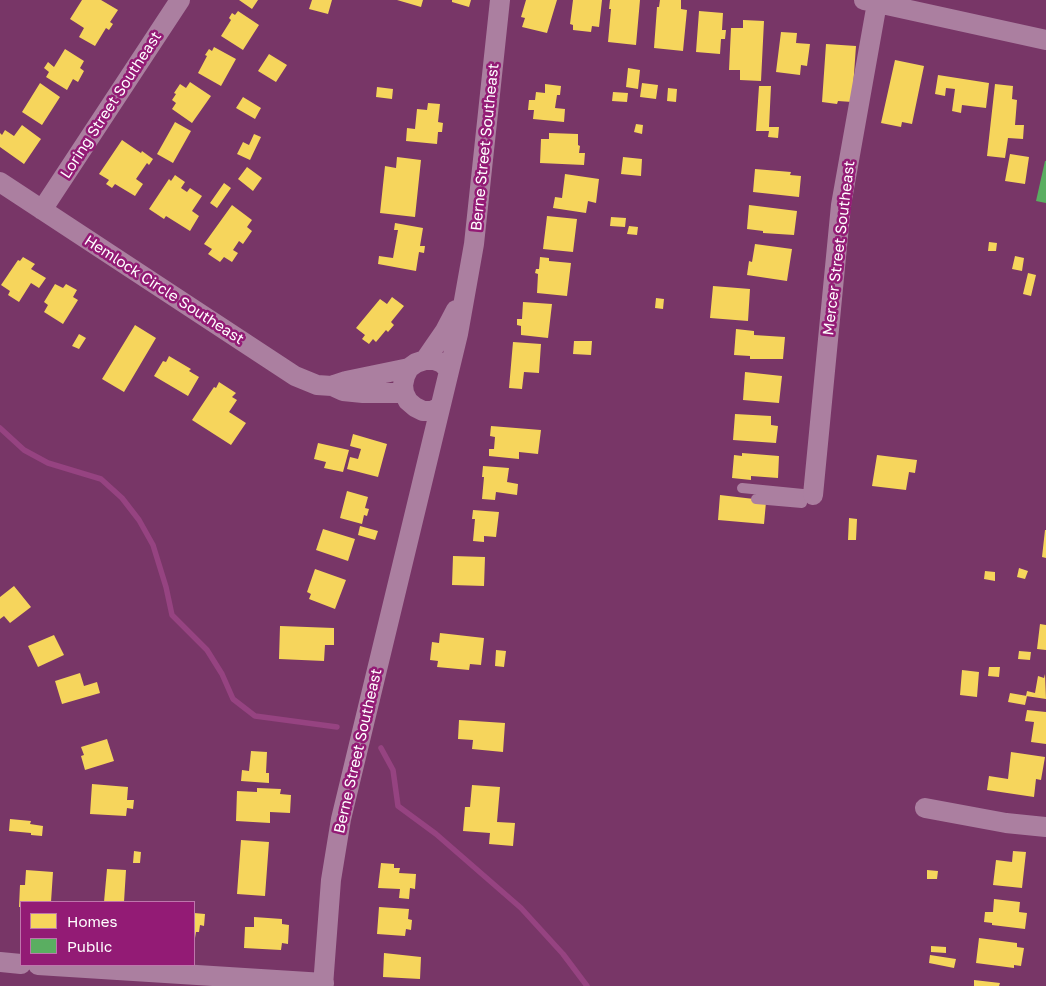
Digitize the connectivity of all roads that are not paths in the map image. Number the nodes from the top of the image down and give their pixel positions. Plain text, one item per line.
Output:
1 (180, 0) edge
2 (500, 0) edge
3 (871, 1) edge
4 (1046, 40) edge
5 (0, 182) edge
6 (42, 210) junction
7 (465, 293) junction
8 (417, 364) junction
9 (449, 370) junction
10 (332, 386) junction
11 (409, 400) junction
12 (440, 407) junction
13 (742, 488) dead end
14 (808, 494) junction
15 (756, 499) dead end
16 (413, 520) junction
17 (925, 808) dead end
18 (1046, 827) edge
19 (0, 962) edge
20 (20, 964) edge
21 (53, 966) edge
22 (323, 984) edge

1 - 6 street, Loring Street Southeast
2 - 7 street, Berne Street Southeast
3 - 4 street
3 - 14 street, Mercer Street Southeast
5 - 6 street, Hemlock Circle Southeast
6 - 10 street, Hemlock Circle Southeast
7 - 8 street, Berne Street Southeast
7 - 9 street, Berne Street Southeast
8 - 9 street
8 - 10 street, Hemlock Circle Southeast
8 - 11 street, Berne Street Southeast
9 - 12 street, Berne Street Southeast
10 - 11 street, Hemlock Circle Southeast
11 - 12 street
11 - 16 street, Berne Street Southeast
12 - 16 street, Berne Street Southeast
13 - 14 lane
14 - 15 lane
16 - 22 street, Berne Street Southeast
17 - 18 street
19 - 20 street
21 - 22 street

